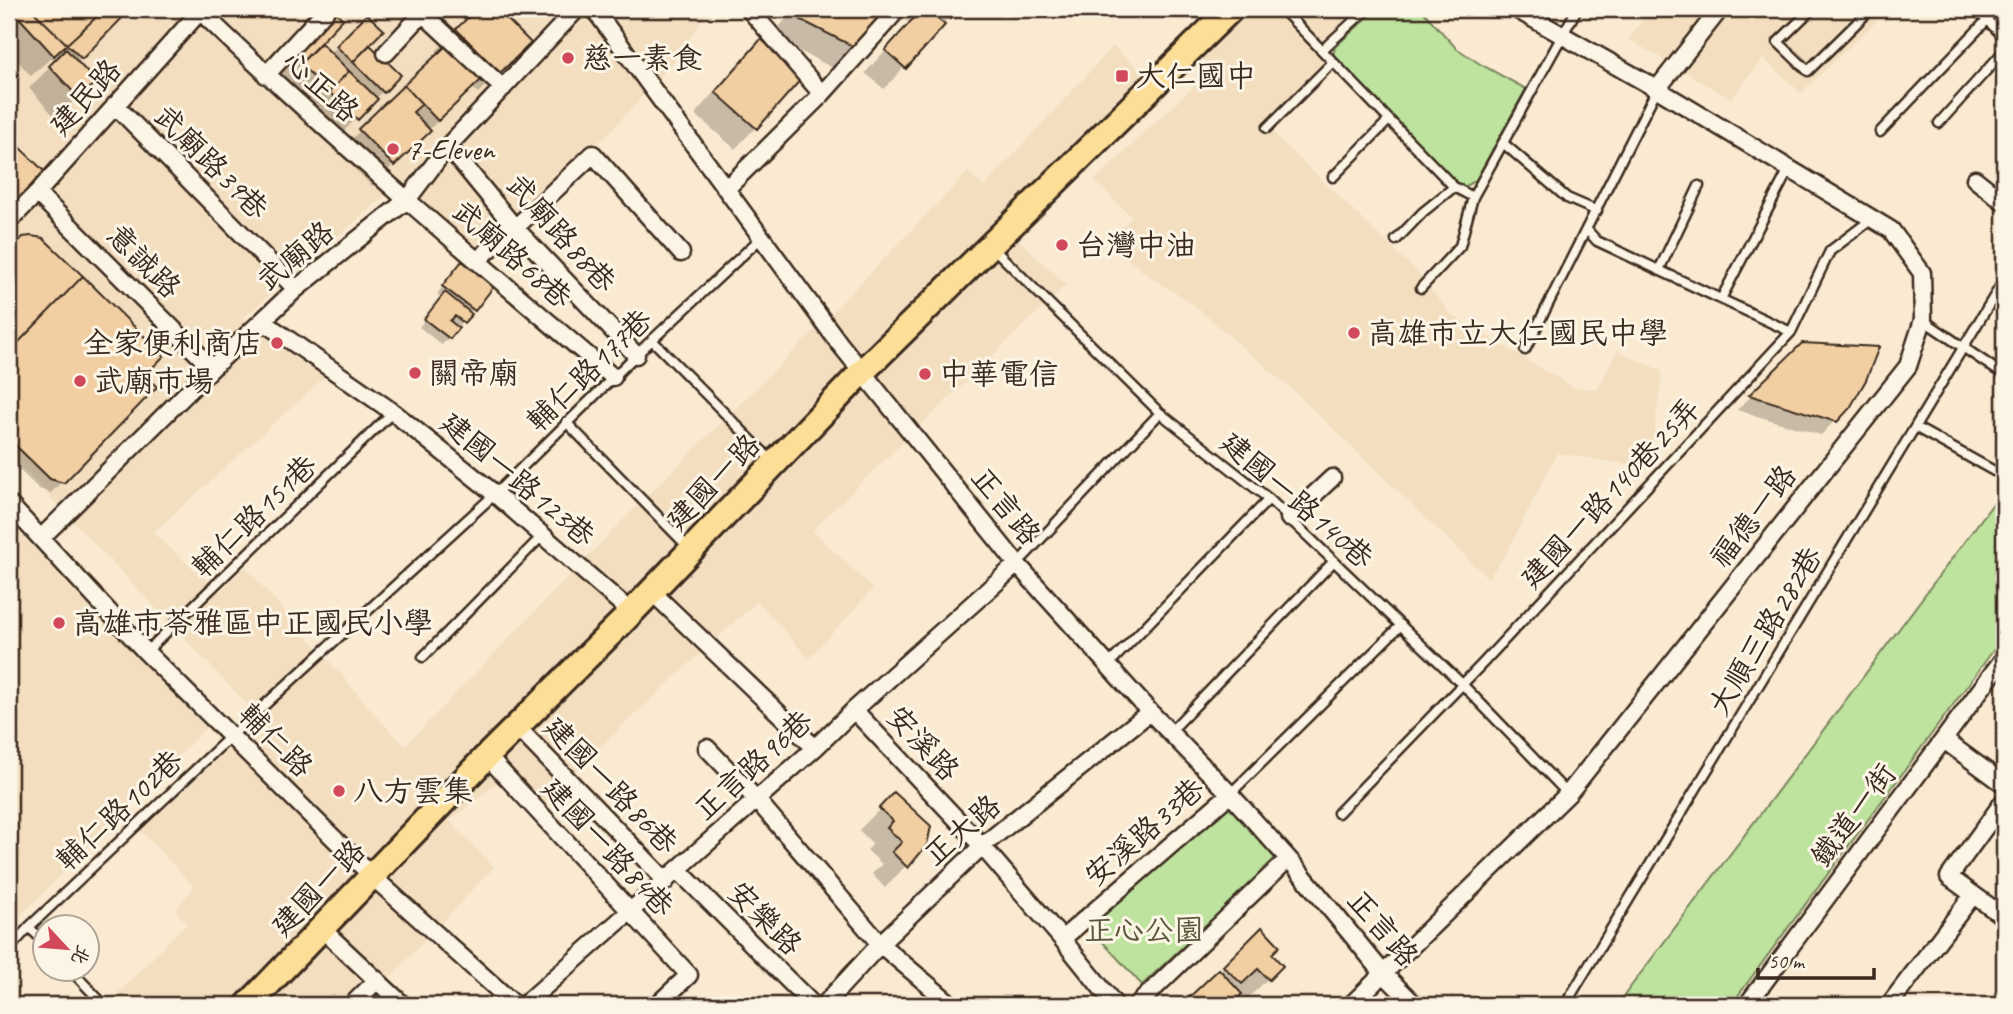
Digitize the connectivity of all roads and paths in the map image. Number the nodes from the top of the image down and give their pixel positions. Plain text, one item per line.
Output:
1 (327, 9) edge
2 (577, 9) edge
3 (594, 9) edge
4 (749, 9) edge
5 (898, 9) edge
6 (1231, 9) edge
7 (1282, 9) edge
8 (1367, 9) edge
9 (1516, 9) edge
10 (1577, 9) edge
11 (1720, 9) edge
12 (1812, 9) edge
13 (1871, 9) edge
14 (1976, 9) edge
15 (201, 10) edge
16 (421, 11) edge
17 (1987, 20) junction
18 (1563, 35) junction
19 (2004, 37) edge
20 (1322, 50) junction
21 (2004, 51) edge
22 (386, 53) dead end
23 (1334, 62) junction
24 (266, 75) junction
25 (503, 88) junction
26 (1657, 89) junction
27 (821, 94) junction
28 (115, 105) junction
29 (1389, 120) junction
30 (1939, 123) dead end
31 (1267, 128) dead end
32 (1880, 132) dead end
33 (1503, 143) junction
34 (448, 146) junction
35 (1789, 169) junction
36 (1332, 177) dead end
37 (1975, 179) dead end
38 (1699, 186) dead end
39 (1454, 187) junction
40 (726, 189) junction
41 (37, 193) junction
42 (1473, 197) junction
43 (407, 200) junction
44 (2004, 202) edge
45 (1597, 211) junction
46 (1872, 219) junction
47 (9, 221) edge
48 (515, 228) junction
49 (1587, 230) junction
50 (762, 237) junction
51 (1396, 240) dead end
52 (991, 247) junction
53 (681, 253) dead end
54 (476, 261) junction
55 (1659, 270) junction
56 (2004, 281) edge
57 (1421, 288) dead end
58 (296, 289) junction
59 (1721, 299) junction
60 (1923, 320) junction
61 (262, 321) junction
62 (1791, 332) junction
63 (652, 340) junction
64 (1964, 347) junction
65 (1525, 350) dead end
66 (636, 355) junction
67 (212, 368) junction
68 (862, 372) junction
69 (2004, 375) edge
70 (613, 377) junction
71 (393, 412) junction
72 (1160, 413) junction
73 (566, 422) junction
74 (1915, 428) junction
75 (775, 464) junction
76 (1994, 471) dead end
77 (1332, 478) dead end
78 (495, 494) junction
79 (1269, 499) junction
80 (9, 504) edge
81 (1289, 518) junction
82 (543, 535) junction
83 (41, 538) junction
84 (691, 551) junction
85 (1334, 561) junction
86 (1017, 564) junction
87 (651, 591) junction
88 (631, 612) junction
89 (1401, 625) junction
90 (146, 652) junction
91 (423, 657) dead end
92 (1108, 665) junction
93 (2002, 666) edge
94 (1462, 684) junction
95 (854, 710) junction
96 (1150, 712) junction
97 (517, 727) junction
98 (1170, 732) junction
99 (232, 735) junction
100 (1944, 740) junction
101 (707, 748) dead end
102 (816, 748) junction
103 (486, 756) junction
104 (2004, 784) edge
105 (1569, 793) junction
106 (1230, 794) junction
107 (757, 800) junction
108 (2004, 802) edge
109 (1338, 813) dead end
110 (982, 846) junction
111 (1288, 859) junction
112 (678, 870) junction
113 (373, 877) junction
114 (666, 881) junction
115 (1973, 895) junction
116 (631, 912) junction
117 (2004, 917) edge
118 (29, 927) junction
119 (322, 929) junction
120 (32, 930) edge
121 (1062, 939) junction
122 (880, 944) junction
123 (9, 949) edge
124 (1383, 973) junction
125 (377, 980) junction
126 (82, 982) edge
127 (104, 1005) edge
128 (248, 1005) edge
129 (352, 1005) edge
130 (403, 1005) edge
131 (515, 1005) edge
132 (524, 1005) edge
133 (657, 1005) edge
134 (813, 1005) edge
135 (824, 1005) edge
136 (952, 1005) edge
137 (1115, 1005) edge
138 (1137, 1005) edge
139 (1351, 1005) edge
140 (1415, 1005) edge
141 (1565, 1005) edge
142 (1747, 1005) edge
143 (1889, 1005) edge

1 - 24 street
2 - 25 street, 武廟路
3 - 40 street, 正言路
4 - 27 street
5 - 27 street
6 - 52 main road, 建國一路
7 - 20 lane
8 - 20 lane
9 - 18 street, 福德一路
10 - 18 lane
11 - 26 street
12 - 13 lane
14 - 17 lane
15 - 24 street, 心正路
15 - 28 street, 建民路
16 - 22 street
16 - 25 street
17 - 19 lane
17 - 32 lane
18 - 26 street, 福德一路
18 - 33 lane
20 - 23 lane
21 - 30 lane
23 - 29 lane
23 - 31 lane
24 - 43 street, 心正路
25 - 34 street, 武廟路
26 - 35 street, 福德一路
26 - 45 lane
27 - 40 street
28 - 41 street, 建民路
28 - 58 street, 武廟路39巷
29 - 36 lane
29 - 39 lane
33 - 42 lane
33 - 45 lane
34 - 43 street, 武廟路
34 - 48 street, 武廟路88巷
35 - 46 street, 福德一路
35 - 59 lane
37 - 44 street
38 - 55 lane
39 - 42 lane
39 - 51 lane
40 - 50 street, 正言路
41 - 47 street, 建民路
41 - 67 street, 意誠路
42 - 57 lane
43 - 54 street, 武廟路68巷
43 - 58 street, 武廟路
45 - 49 lane
46 - 60 street, 福德一路
46 - 62 lane, 建國一路140巷25弄
48 - 53 street
48 - 54 street
48 - 66 street, 武廟路88巷
49 - 55 lane
49 - 65 lane
50 - 63 lane, 輔仁路177巷
50 - 68 street, 正言路
52 - 68 main road, 建國一路
52 - 72 lane, 建國一路140巷
54 - 70 street, 武廟路68巷
55 - 59 lane
56 - 64 lane, 大順三路282巷
58 - 61 street, 武廟路
59 - 62 lane
60 - 64 lane
60 - 105 street, 福德一路
61 - 67 street, 武廟路
61 - 71 street, 建國一路123巷
62 - 94 lane, 建國一路140巷25弄
63 - 66 lane, 輔仁路177巷
63 - 75 lane
64 - 69 lane
64 - 74 lane, 大順三路282巷
66 - 70 lane, 輔仁路177巷
67 - 83 street, 武廟路
68 - 75 main road, 建國一路
68 - 86 street, 正言路
70 - 73 lane, 輔仁路177巷
71 - 78 street, 建國一路123巷
71 - 90 lane, 輔仁路151巷
72 - 79 lane, 建國一路140巷
72 - 86 lane
73 - 78 lane, 輔仁路177巷
73 - 84 lane
74 - 76 lane
74 - 141 lane, 大順三路282巷
75 - 84 main road, 建國一路
77 - 81 street
78 - 82 street, 建國一路123巷
78 - 99 lane, 輔仁路177巷
79 - 81 lane, 建國一路140巷
79 - 92 lane
80 - 83 street, 輔仁路
81 - 85 lane, 建國一路140巷
82 - 88 street, 建國一路123巷
82 - 91 lane
83 - 90 street, 輔仁路
84 - 87 main road, 建國一路
85 - 89 lane, 建國一路140巷
85 - 98 lane
86 - 92 street, 正言路
86 - 95 street, 正言路96巷
87 - 88 main road, 建國一路
87 - 102 street
88 - 97 main road, 建國一路
89 - 94 lane, 建國一路140巷
89 - 106 lane
90 - 99 street, 輔仁路
92 - 96 street, 正言路
93 - 100 street, 鐵道一街
94 - 105 lane, 建國一路140巷
94 - 109 lane, 建國一路140巷25弄
95 - 102 street, 正言路96巷
95 - 110 street, 安溪路
96 - 98 street, 正言路
96 - 110 street, 正大路
97 - 103 main road, 建國一路
97 - 114 street, 建國一路86巷
98 - 106 street, 正言路
99 - 113 street, 輔仁路
99 - 118 lane, 輔仁路102巷
100 - 104 street
100 - 142 street, 鐵道一街
101 - 107 street
102 - 107 street, 正言路96巷
103 - 113 main road, 建國一路
103 - 116 street, 建國一路84巷
105 - 124 street, 福德一路
106 - 111 street, 正言路
106 - 121 street, 安溪路33巷
107 - 112 street, 正言路96巷
107 - 122 street
108 - 115 street
110 - 121 street, 安溪路
110 - 122 street, 正大路
111 - 124 street, 正言路
111 - 138 street
112 - 114 street, 正言路96巷
112 - 134 street, 安樂路
113 - 119 main road, 建國一路
113 - 131 street, 輔仁路
114 - 116 street, 正言路96巷
115 - 117 street
115 - 143 street
116 - 132 street, 正言路96巷
116 - 133 street, 建國一路84巷
118 - 120 lane
118 - 123 lane, 輔仁路102巷
119 - 125 street
119 - 128 main road, 建國一路
121 - 137 street, 安溪路
122 - 135 street, 正大路
122 - 136 street
124 - 139 street, 福德一路
124 - 140 street, 正言路
125 - 129 street
125 - 130 street
126 - 127 lane

